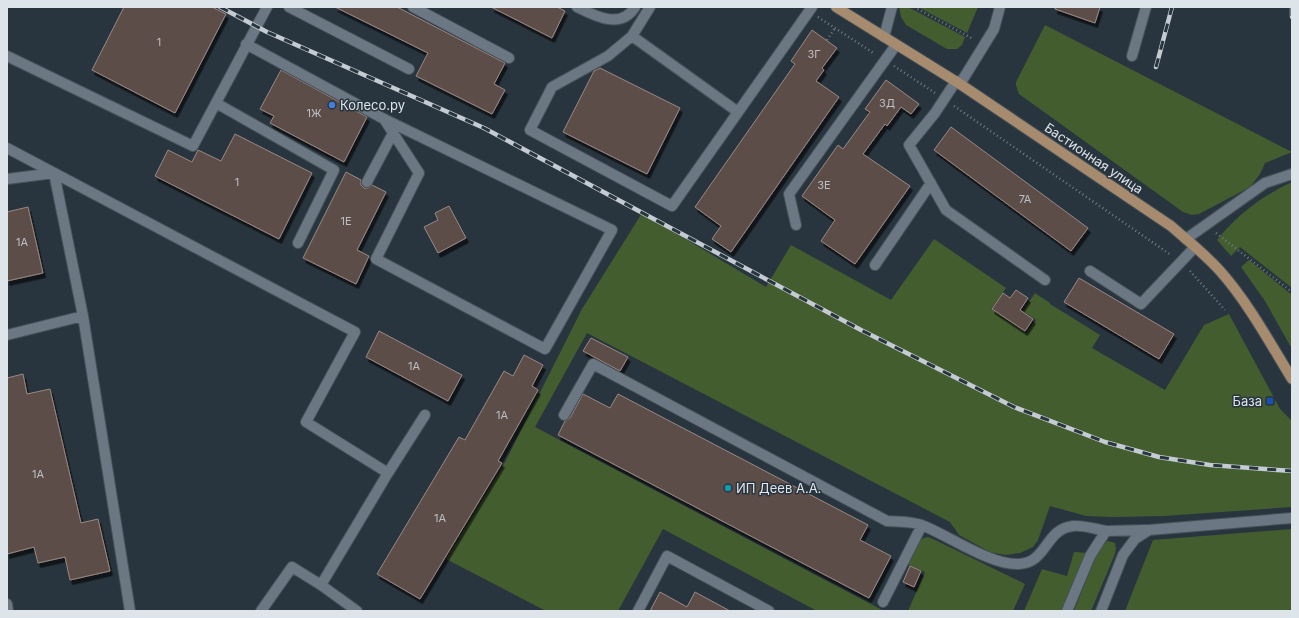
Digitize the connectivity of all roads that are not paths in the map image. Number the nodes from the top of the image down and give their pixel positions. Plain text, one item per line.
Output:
1 (267, 7) edge
2 (289, 7) edge
3 (413, 7) edge
4 (577, 7) edge
5 (635, 7) edge
6 (650, 7) edge
7 (836, 7) edge
8 (892, 7) edge
9 (1000, 7) edge
10 (1146, 7) edge
11 (810, 9) edge
12 (632, 36) junction
13 (884, 37) junction
14 (246, 44) junction
15 (896, 45) junction
16 (7, 56) edge
17 (1132, 56) dead end
18 (509, 58) dead end
19 (409, 69) dead end
20 (958, 82) junction
21 (216, 103) junction
22 (738, 112) junction
23 (384, 119) junction
24 (392, 133) junction
25 (7, 148) edge
26 (54, 173) junction
27 (1292, 174) edge
28 (7, 179) edge
29 (367, 182) dead end
30 (931, 184) junction
31 (796, 225) dead end
32 (1186, 239) junction
33 (298, 244) dead end
34 (1195, 247) junction
35 (876, 265) dead end
36 (1090, 271) dead end
37 (1045, 280) dead end
38 (83, 316) junction
39 (7, 335) edge
40 (1292, 379) edge
41 (425, 415) dead end
42 (564, 415) dead end
43 (388, 473) junction
44 (1292, 518) edge
45 (922, 525) junction
46 (1150, 530) junction
47 (1106, 531) junction
48 (321, 585) junction
49 (883, 602) dead end
50 (7, 604) edge
51 (8, 611) edge
52 (130, 611) edge
53 (261, 611) edge
54 (357, 611) edge
55 (638, 611) edge
56 (769, 611) edge
57 (1067, 611) edge
58 (1101, 611) edge

1 - 14 street
2 - 19 street
3 - 18 street
4 - 5 street
6 - 12 street
7 - 13 main road, Бастионная улица
8 - 13 street
9 - 20 street
10 - 17 street
11 - 22 street
12 - 22 street
12 - 22 street
13 - 15 main road, Бастионная улица
14 - 21 street
14 - 23 street
15 - 20 main road, Бастионная улица
15 - 31 street
16 - 21 street
20 - 30 street
20 - 32 main road, Бастионная улица
21 - 33 street
23 - 24 street
23 - 24 street
24 - 29 street
25 - 26 street
26 - 28 street
26 - 38 street
26 - 43 street
27 - 32 street
30 - 35 street
30 - 37 street
32 - 34 main road, Бастионная улица
34 - 36 street
34 - 40 main road, Бастионная улица
38 - 39 street
38 - 52 street
41 - 43 street
42 - 45 street
43 - 48 street
44 - 46 street
45 - 47 street
45 - 49 street
46 - 47 street
46 - 58 street
47 - 57 street
48 - 53 street
48 - 54 street
50 - 51 street
55 - 56 street

